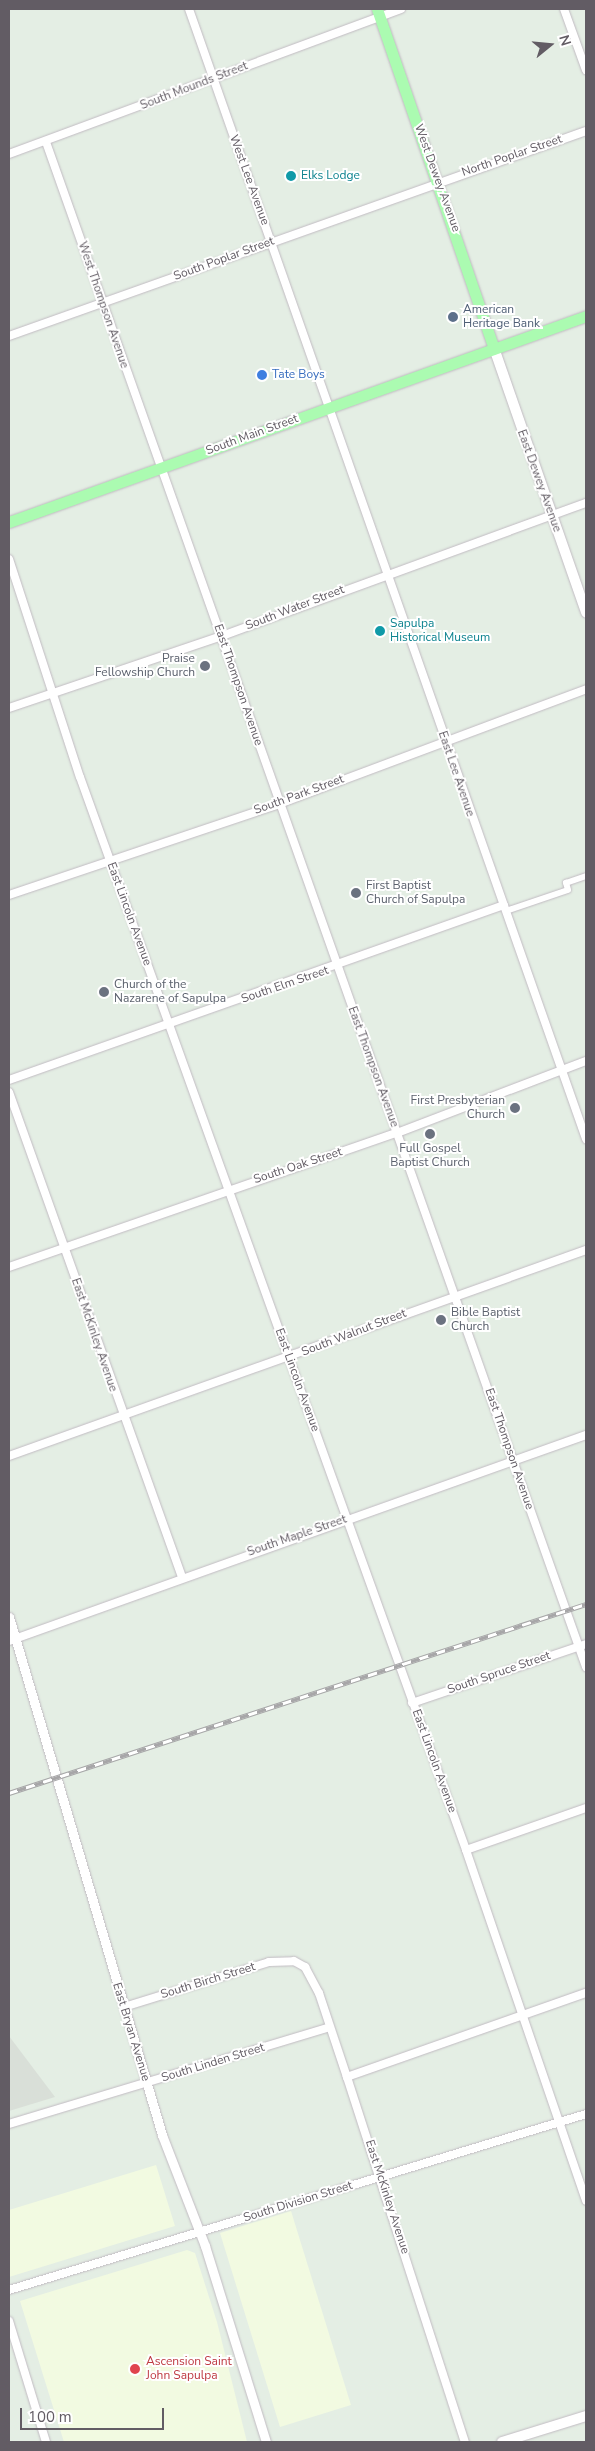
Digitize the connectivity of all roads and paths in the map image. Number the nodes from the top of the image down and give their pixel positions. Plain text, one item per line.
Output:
1 (189, 9) edge
2 (402, 9) edge
3 (564, 9) edge
4 (379, 13) edge
5 (586, 70) edge
6 (214, 78) junction
7 (586, 131) edge
8 (46, 142) junction
9 (9, 154) edge
10 (438, 182) junction
11 (271, 242) junction
12 (103, 304) junction
13 (586, 316) edge
14 (9, 336) edge
15 (494, 348) junction
16 (330, 407) junction
17 (161, 468) junction
18 (586, 503) edge
19 (552, 515) junction
20 (9, 522) edge
21 (9, 559) edge
22 (388, 574) junction
23 (586, 612) edge
24 (222, 636) junction
25 (586, 689) edge
26 (55, 691) junction
27 (9, 708) edge
28 (444, 740) junction
29 (279, 804) junction
30 (110, 861) junction
31 (586, 876) edge
32 (9, 895) edge
33 (505, 908) junction
34 (336, 967) junction
35 (169, 1026) junction
36 (586, 1061) edge
37 (562, 1070) junction
38 (9, 1080) edge
39 (9, 1092) edge
40 (397, 1133) junction
41 (586, 1139) edge
42 (229, 1189) junction
43 (64, 1248) junction
44 (586, 1250) edge
45 (9, 1267) edge
46 (456, 1295) junction
47 (289, 1358) junction
48 (122, 1417) junction
49 (586, 1435) edge
50 (9, 1456) edge
51 (514, 1462) junction
52 (348, 1518) junction
53 (182, 1577) junction
54 (9, 1617) edge
55 (13, 1639) edge
56 (582, 1645) edge
57 (586, 1667) edge
58 (412, 1703) junction
59 (586, 1808) edge
60 (466, 1850) junction
61 (294, 1961) joint
62 (586, 1993) edge
63 (124, 2007) junction
64 (523, 2016) junction
65 (330, 2027) junction
66 (347, 2076) junction
67 (146, 2082) junction
68 (586, 2114) edge
69 (562, 2121) junction
70 (9, 2124) edge
71 (380, 2176) junction
72 (586, 2201) edge
73 (198, 2233) junction
74 (9, 2290) edge
75 (9, 2321) edge
76 (586, 2416) edge
77 (46, 2442) edge
78 (266, 2442) edge
79 (464, 2442) edge
80 (502, 2442) edge

1 - 6 street, West Lee Avenue
2 - 4 street, South Mounds Street
3 - 5 street
4 - 6 street, South Mounds Street
4 - 10 main road, West Dewey Avenue
6 - 8 street, South Mounds Street
6 - 11 street, West Lee Avenue
7 - 10 street, North Poplar Street
8 - 9 street, South Mounds Street
8 - 12 street, West Thompson Avenue
10 - 11 street, South Poplar Street
10 - 15 main road, West Dewey Avenue
11 - 12 street, South Poplar Street
11 - 16 street, West Lee Avenue
12 - 14 street, South Poplar Street
12 - 17 street, West Thompson Avenue
13 - 15 main road, South Main Street
15 - 16 main road, South Main Street
15 - 19 main road, East Dewey Avenue
16 - 17 main road, South Main Street
16 - 22 street, East Lee Avenue
17 - 20 main road, South Main Street
17 - 24 street, East Thompson Avenue
18 - 19 street, South Water Street
19 - 22 street, South Water Street
19 - 23 main road, East Dewey Avenue
21 - 26 street, East Lincoln Avenue
22 - 24 street, South Water Street
22 - 28 street, East Lee Avenue
24 - 26 street, South Water Street
24 - 29 street, East Thompson Avenue
25 - 28 street, South Park Street
26 - 27 street, South Water Street
26 - 30 street, East Lincoln Avenue
28 - 29 street, South Park Street
28 - 33 street, East Lee Avenue
29 - 30 street, South Park Street
29 - 34 street, East Thompson Avenue
30 - 32 street, South Park Street
30 - 35 street, East Lincoln Avenue
31 - 33 street, South Elm Street
33 - 34 street, South Elm Street
33 - 37 street, East Lee Avenue
34 - 35 street, South Elm Street
34 - 40 street, East Thompson Avenue
35 - 38 street, South Elm Street
35 - 42 street, East Lincoln Avenue
36 - 37 street, South Oak Street
37 - 40 street, South Oak Street
37 - 41 street, East Lee Avenue
39 - 43 street, East McKinley Avenue
40 - 42 street, South Oak Street
40 - 46 street, East Thompson Avenue
42 - 43 street, South Oak Street
42 - 47 street, East Lincoln Avenue
43 - 45 street, South Oak Street
43 - 48 street, East McKinley Avenue
44 - 46 street, South Walnut Street
46 - 47 street, South Walnut Street
46 - 51 street, East Thompson Avenue
47 - 48 street, South Walnut Street
47 - 52 street, East Lincoln Avenue
48 - 50 street, South Walnut Street
48 - 53 street, East McKinley Avenue
49 - 51 street, South Maple Street
51 - 52 street, South Maple Street
51 - 56 street, East Thompson Avenue
52 - 53 street, South Maple Street
52 - 58 street, East Lincoln Avenue
53 - 55 street, South Maple Street
54 - 55 street, East Bryan Avenue
55 - 63 street, East Bryan Avenue
56 - 57 street, East Thompson Avenue
56 - 58 street, South Spruce Street
58 - 60 street, East Lincoln Avenue
59 - 60 street
60 - 64 street, East Lincoln Avenue
61 - 63 street, South Birch Street
61 - 65 street, East McKinley Avenue
62 - 64 street
63 - 67 street, East Bryan Avenue
64 - 66 street
64 - 69 street, East Lincoln Avenue
65 - 66 street, East McKinley Avenue
65 - 67 street, South Linden Street
66 - 71 street, East McKinley Avenue
67 - 70 street, South Linden Street
67 - 73 street, East Bryan Avenue
68 - 69 street, South Division Street
69 - 71 street, South Division Street
69 - 72 street, East Lincoln Avenue
71 - 73 street, South Division Street
71 - 79 street, East McKinley Avenue
73 - 74 street, South Division Street
73 - 78 street, East Bryan Avenue
75 - 77 street
76 - 80 main road

